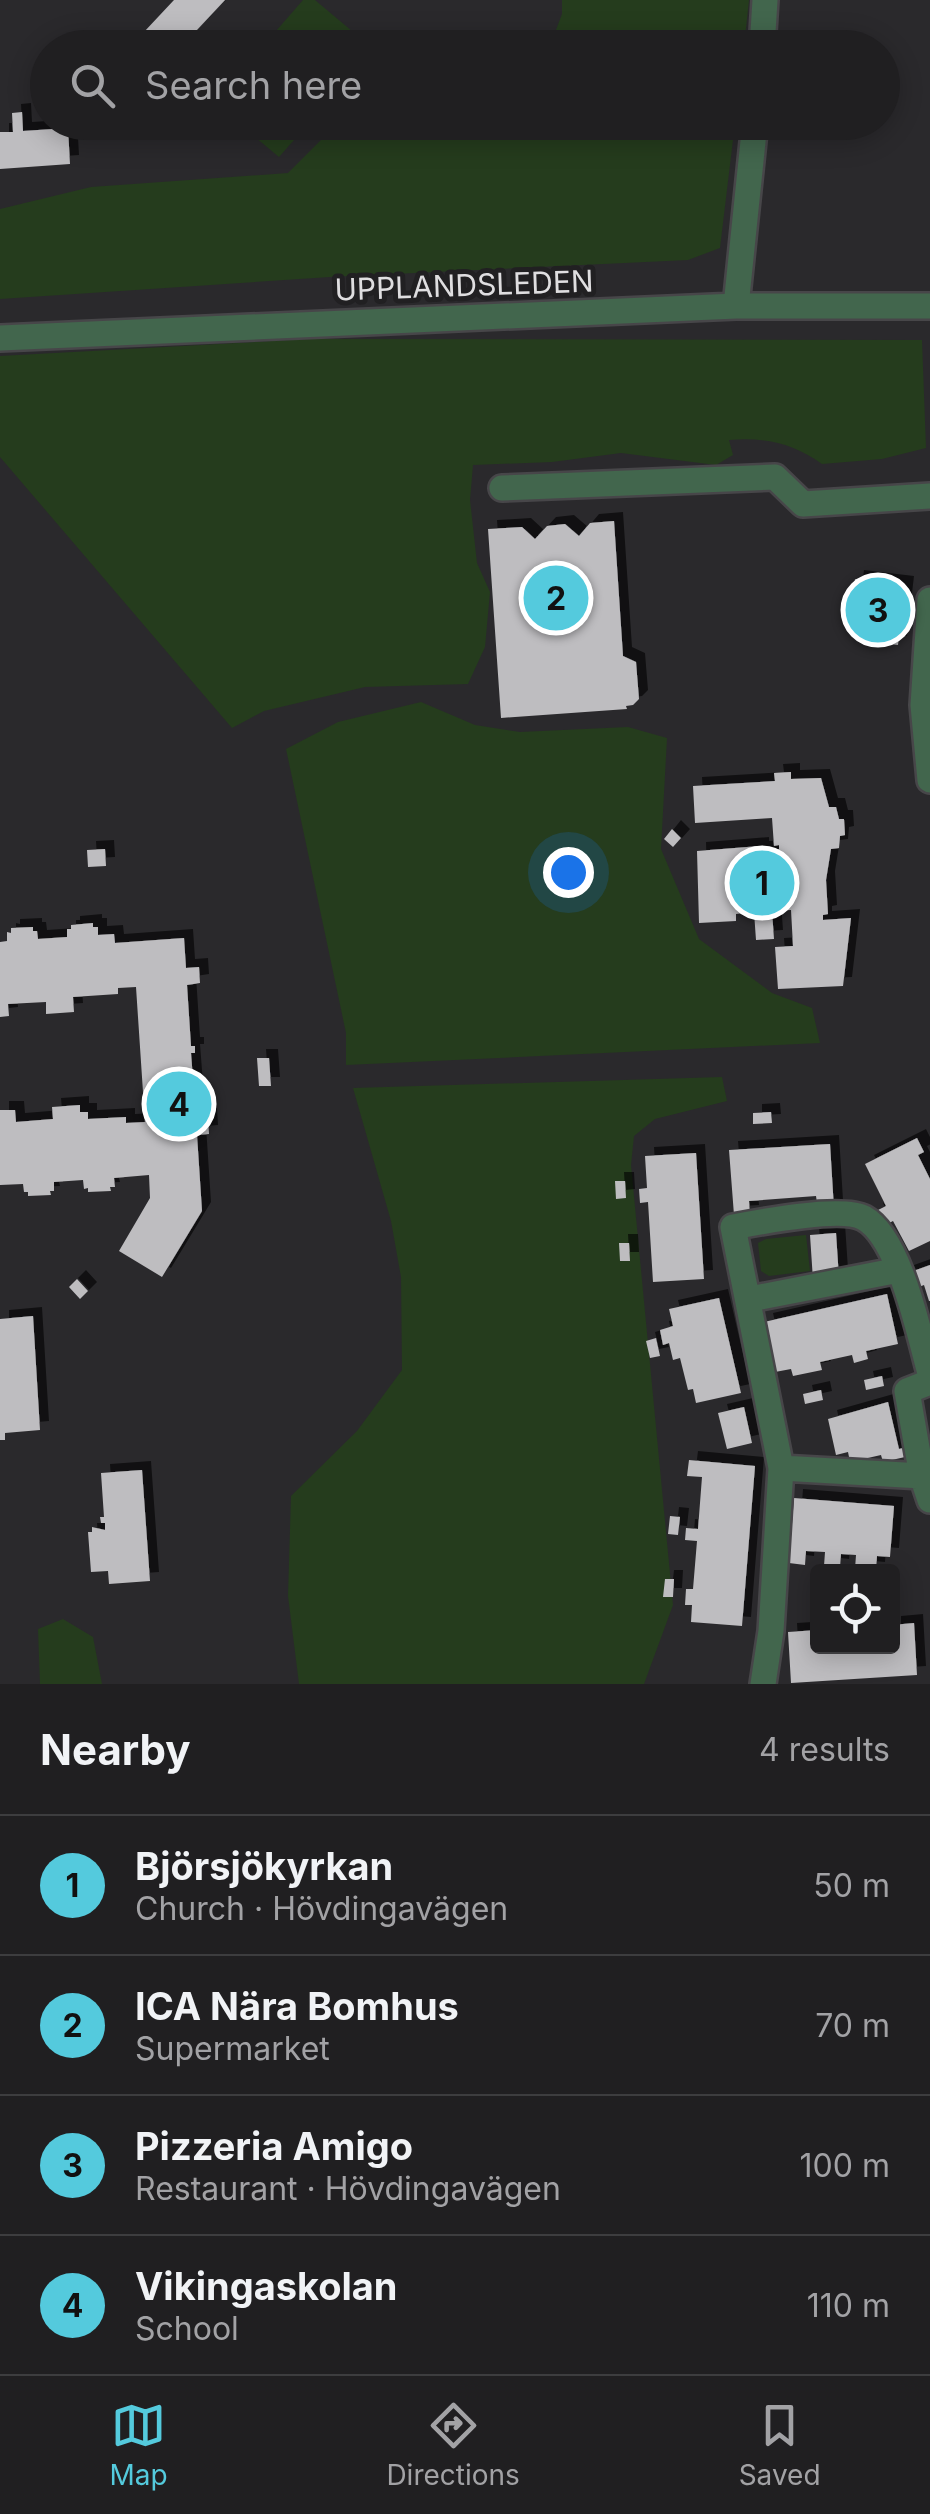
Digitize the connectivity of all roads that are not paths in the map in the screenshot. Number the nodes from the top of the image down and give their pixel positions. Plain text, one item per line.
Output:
1 (765, 0) edge
2 (763, 30) edge
3 (752, 140) edge
4 (736, 306) junction
5 (930, 306) edge
6 (0, 338) edge
7 (502, 488) dead end
8 (930, 496) edge
9 (930, 600) edge
10 (927, 658) edge
11 (930, 780) edge
12 (899, 1270) junction
13 (750, 1299) junction
14 (930, 1373) edge
15 (930, 1382) edge
16 (781, 1468) junction
17 (926, 1488) edge
18 (763, 1684) edge

1 - 2 street
3 - 4 street
4 - 5 street, UPPLANDSLEDEN
4 - 6 street, UPPLANDSLEDEN
7 - 8 street
9 - 10 street
10 - 11 street
12 - 13 street
12 - 13 street
12 - 14 street
13 - 16 street
15 - 17 street
16 - 17 street
16 - 18 street

